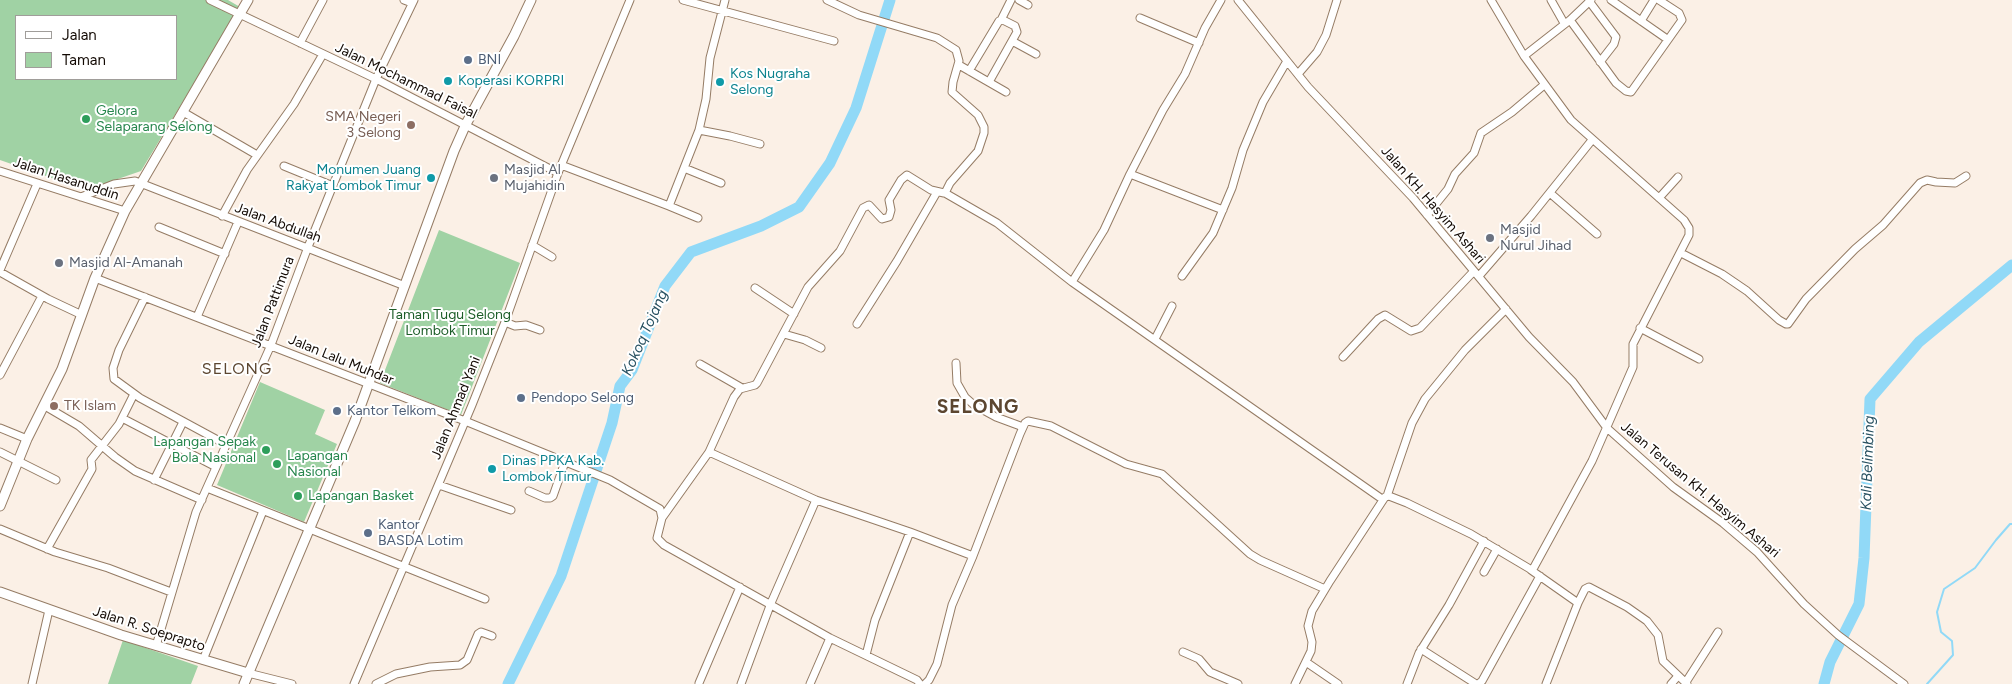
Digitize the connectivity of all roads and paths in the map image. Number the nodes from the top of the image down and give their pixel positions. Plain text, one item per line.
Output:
1 (210, 0) edge
2 (248, 0) edge
3 (324, 0) edge
4 (404, 0) edge
5 (531, 0) edge
6 (630, 0) edge
7 (683, 0) edge
8 (725, 0) edge
9 (827, 0) edge
10 (1010, 0) edge
11 (1019, 0) edge
12 (1221, 0) edge
13 (1238, 0) edge
14 (1337, 0) edge
15 (1491, 0) edge
16 (1551, 0) edge
17 (1611, 0) edge
18 (1654, 0) edge
19 (1659, 0) edge
20 (1590, 1) edge
21 (413, 2) edge
22 (1028, 5) dead end
23 (722, 11) junction
24 (241, 15) junction
25 (1140, 18) dead end
26 (1001, 20) junction
27 (1641, 21) junction
28 (1567, 22) junction
29 (1667, 39) junction
30 (834, 41) dead end
31 (1012, 41) junction
32 (300, 43) junction
33 (1199, 43) junction
34 (322, 54) junction
35 (1036, 54) dead end
36 (1524, 56) junction
37 (1287, 61) junction
38 (1600, 62) junction
39 (959, 65) junction
40 (970, 71) junction
41 (1298, 74) junction
42 (376, 79) junction
43 (989, 82) junction
44 (1544, 85) junction
45 (1006, 92) dead end
46 (183, 112) junction
47 (466, 124) junction
48 (699, 130) junction
49 (1592, 140) junction
50 (760, 144) dead end
51 (257, 155) junction
52 (562, 165) junction
53 (284, 166) dead end
54 (684, 168) junction
55 (0, 171) edge
56 (558, 173) junction
57 (1130, 174) junction
58 (1966, 176) dead end
59 (1678, 177) dead end
60 (142, 183) junction
61 (37, 184) junction
62 (721, 184) dead end
63 (333, 186) junction
64 (940, 192) junction
65 (1550, 193) junction
66 (81, 198) junction
67 (1659, 198) junction
68 (669, 206) junction
69 (1223, 210) junction
70 (125, 211) junction
71 (1428, 215) junction
72 (222, 216) junction
73 (698, 218) dead end
74 (238, 222) junction
75 (160, 228) dead end
76 (1597, 234) dead end
77 (532, 245) junction
78 (308, 247) junction
79 (1681, 253) junction
80 (225, 254) junction
81 (552, 257) dead end
82 (0, 271) edge
83 (1476, 273) junction
84 (1182, 276) dead end
85 (95, 278) junction
86 (1072, 282) junction
87 (405, 286) junction
88 (755, 288) dead end
89 (42, 296) junction
90 (145, 297) junction
91 (1172, 306) dead end
92 (1506, 309) junction
93 (794, 314) junction
94 (82, 315) junction
95 (197, 317) junction
96 (505, 322) junction
97 (857, 324) dead end
98 (1640, 328) junction
99 (540, 330) dead end
100 (784, 334) junction
101 (1155, 339) junction
102 (271, 345) junction
103 (821, 348) dead end
104 (1343, 357) dead end
105 (1699, 359) dead end
106 (956, 363) dead end
107 (700, 364) dead end
108 (0, 375) edge
109 (369, 385) junction
110 (742, 388) junction
111 (134, 394) junction
112 (45, 406) junction
113 (122, 418) junction
114 (465, 421) junction
115 (183, 422) junction
116 (1023, 426) junction
117 (0, 428) edge
118 (1607, 428) junction
119 (27, 439) junction
120 (225, 444) junction
121 (170, 445) junction
122 (102, 446) junction
123 (0, 452) edge
124 (708, 452) junction
125 (18, 460) junction
126 (568, 463) junction
127 (216, 467) junction
128 (56, 480) dead end
129 (154, 480) junction
130 (439, 485) junction
131 (207, 488) junction
132 (529, 491) dead end
133 (1385, 498) junction
134 (202, 500) junction
135 (816, 500) junction
136 (1, 501) edge
137 (511, 510) dead end
138 (263, 511) junction
139 (662, 518) junction
140 (309, 529) junction
141 (0, 530) edge
142 (910, 532) junction
143 (1484, 541) junction
144 (47, 549) junction
145 (1497, 549) junction
146 (973, 556) junction
147 (404, 568) junction
148 (1531, 570) junction
149 (1484, 572) dead end
150 (1540, 576) junction
151 (740, 587) junction
152 (1325, 589) junction
153 (0, 592) edge
154 (171, 592) junction
155 (485, 599) dead end
156 (1578, 602) junction
157 (771, 603) junction
158 (49, 610) junction
159 (1718, 632) dead end
160 (492, 636) dead end
161 (830, 638) junction
162 (156, 646) junction
163 (1421, 650) junction
164 (1184, 652) dead end
165 (866, 655) junction
166 (203, 660) junction
167 (1306, 662) junction
168 (248, 673) junction
169 (1678, 676) junction
170 (699, 683) edge
171 (1686, 683) edge
172 (32, 684) edge
173 (244, 684) edge
174 (292, 684) edge
175 (354, 684) edge
176 (376, 684) edge
177 (741, 684) edge
178 (810, 684) edge
179 (920, 684) edge
180 (925, 684) edge
181 (1238, 684) edge
182 (1295, 684) edge
183 (1338, 684) edge
184 (1407, 684) edge
185 (1477, 684) edge
186 (1546, 684) edge
187 (1671, 684) edge
188 (1904, 684) edge

1 - 24 street, Jalan Mochammad Faisal
2 - 24 main road
3 - 32 street
4 - 21 street
5 - 47 main road
6 - 52 street, Jalan Ahmad Yani
7 - 23 street
8 - 23 street
9 - 39 street
10 - 26 street
11 - 22 street
12 - 33 street
13 - 37 street, Jalan KH. Hasyim Ashari
14 - 41 street
15 - 36 street
16 - 28 street
17 - 27 street
18 - 27 street
19 - 29 street
20 - 28 street
20 - 38 street
21 - 42 street, Jalan Pattimura
23 - 30 street
23 - 48 street
24 - 32 street, Jalan Mochammad Faisal
24 - 46 main road
25 - 33 street
26 - 31 street
26 - 40 street
27 - 29 street
28 - 36 street
28 - 38 street
29 - 38 street
31 - 35 street
31 - 43 street
32 - 34 street, Jalan Mochammad Faisal
33 - 57 street
34 - 42 street, Jalan Mochammad Faisal
34 - 51 street
36 - 44 street
37 - 41 street, Jalan KH. Hasyim Ashari
37 - 69 street
39 - 40 street
39 - 64 street
40 - 43 street
41 - 71 street, Jalan KH. Hasyim Ashari
42 - 47 street, Jalan Mochammad Faisal
42 - 63 street, Jalan Pattimura
43 - 45 street
44 - 49 street
44 - 71 street
46 - 51 street
46 - 60 main road
47 - 56 street, Jalan Mochammad Faisal
47 - 87 main road
48 - 50 street
48 - 54 street
49 - 65 street
49 - 67 street
51 - 72 street
52 - 56 street, Jalan Ahmad Yani
52 - 68 street
53 - 63 street
54 - 62 street
54 - 68 street
55 - 61 street, Jalan Hasanuddin
56 - 77 street, Jalan Ahmad Yani
57 - 69 street
57 - 86 street
58 - 79 street
59 - 67 street
60 - 66 street
60 - 70 main road
60 - 72 street, Jalan Abdullah
61 - 66 street, Jalan Hasanuddin
61 - 82 street
63 - 78 street, Jalan Pattimura
64 - 86 street
64 - 93 street
64 - 97 street
65 - 76 street
65 - 83 street
66 - 70 street, Jalan Hasanuddin
67 - 79 street
68 - 73 street
69 - 84 street
70 - 85 main road
71 - 83 street, Jalan KH. Hasyim Ashari
72 - 74 street, Jalan Abdullah
74 - 78 street, Jalan Abdullah
74 - 80 street
75 - 80 street
77 - 81 street
77 - 96 street, Jalan Ahmad Yani
78 - 87 street, Jalan Abdullah
78 - 102 street, Jalan Pattimura
79 - 98 street
80 - 95 street
82 - 89 street
83 - 92 street, Jalan KH. Hasyim Ashari
83 - 104 street
85 - 90 street, Jalan Lalu Muhdar
85 - 94 main road
86 - 101 street
87 - 109 main road
88 - 93 street
89 - 94 street
89 - 108 street
90 - 95 street, Jalan Lalu Muhdar
90 - 111 street
91 - 101 street
92 - 118 street, Jalan KH. Hasyim Ashari
92 - 133 street
93 - 100 street
94 - 112 main road
95 - 102 street, Jalan Lalu Muhdar
96 - 99 street
96 - 114 street, Jalan Ahmad Yani
98 - 105 street
98 - 118 street
100 - 103 street
100 - 110 street
101 - 133 street
102 - 109 street, Jalan Lalu Muhdar
102 - 120 street, Jalan Pattimura
106 - 116 street
107 - 110 street
109 - 114 street, Jalan Lalu Muhdar
109 - 140 main road
110 - 124 street
111 - 113 street
111 - 115 street
112 - 119 main road
112 - 122 street
113 - 121 street
113 - 122 street
114 - 126 street, Jalan Lalu Muhdar
114 - 130 street, Jalan Ahmad Yani
115 - 120 street
115 - 121 street
116 - 146 street
116 - 152 street
117 - 119 street
118 - 148 street
118 - 188 street, Jalan Terusan KH. Hasyim Ashari
119 - 125 main road
120 - 127 street, Jalan Pattimura
121 - 127 street
121 - 129 street
122 - 129 street
122 - 144 street
123 - 125 street
124 - 135 street
124 - 139 street
125 - 128 street
125 - 136 main road
126 - 132 street
126 - 139 street, Jalan Lalu Muhdar
127 - 131 street, Jalan Pattimura
129 - 134 street
130 - 137 street
130 - 147 street, Jalan Ahmad Yani
131 - 134 street, Jalan Pattimura
131 - 138 street
133 - 143 street
133 - 152 street
134 - 154 street, Jalan Pattimura
135 - 142 street
135 - 157 street
138 - 140 street
138 - 166 street
139 - 151 street
140 - 147 street
140 - 168 main road
141 - 144 street
142 - 146 street
142 - 165 street
143 - 145 street
143 - 163 street
144 - 154 street
145 - 148 street
145 - 149 street
146 - 180 street
147 - 155 street
147 - 175 street, Jalan Ahmad Yani
148 - 150 street
150 - 156 street
150 - 185 street
151 - 157 street
151 - 170 street
152 - 167 street
153 - 158 main road, Jalan R. Soeprapto
154 - 162 street, Jalan Pattimura
156 - 169 street
156 - 186 street
157 - 161 street
157 - 177 street
158 - 162 main road, Jalan R. Soeprapto
158 - 172 street
159 - 171 street
160 - 176 street
161 - 165 street
161 - 178 street
162 - 166 main road, Jalan R. Soeprapto
163 - 184 street
163 - 185 street
164 - 181 street
165 - 179 street
166 - 168 main road, Jalan R. Soeprapto
167 - 182 street
167 - 183 street
168 - 173 main road
168 - 174 street, Jalan R. Soeprapto
169 - 171 street
169 - 187 street

